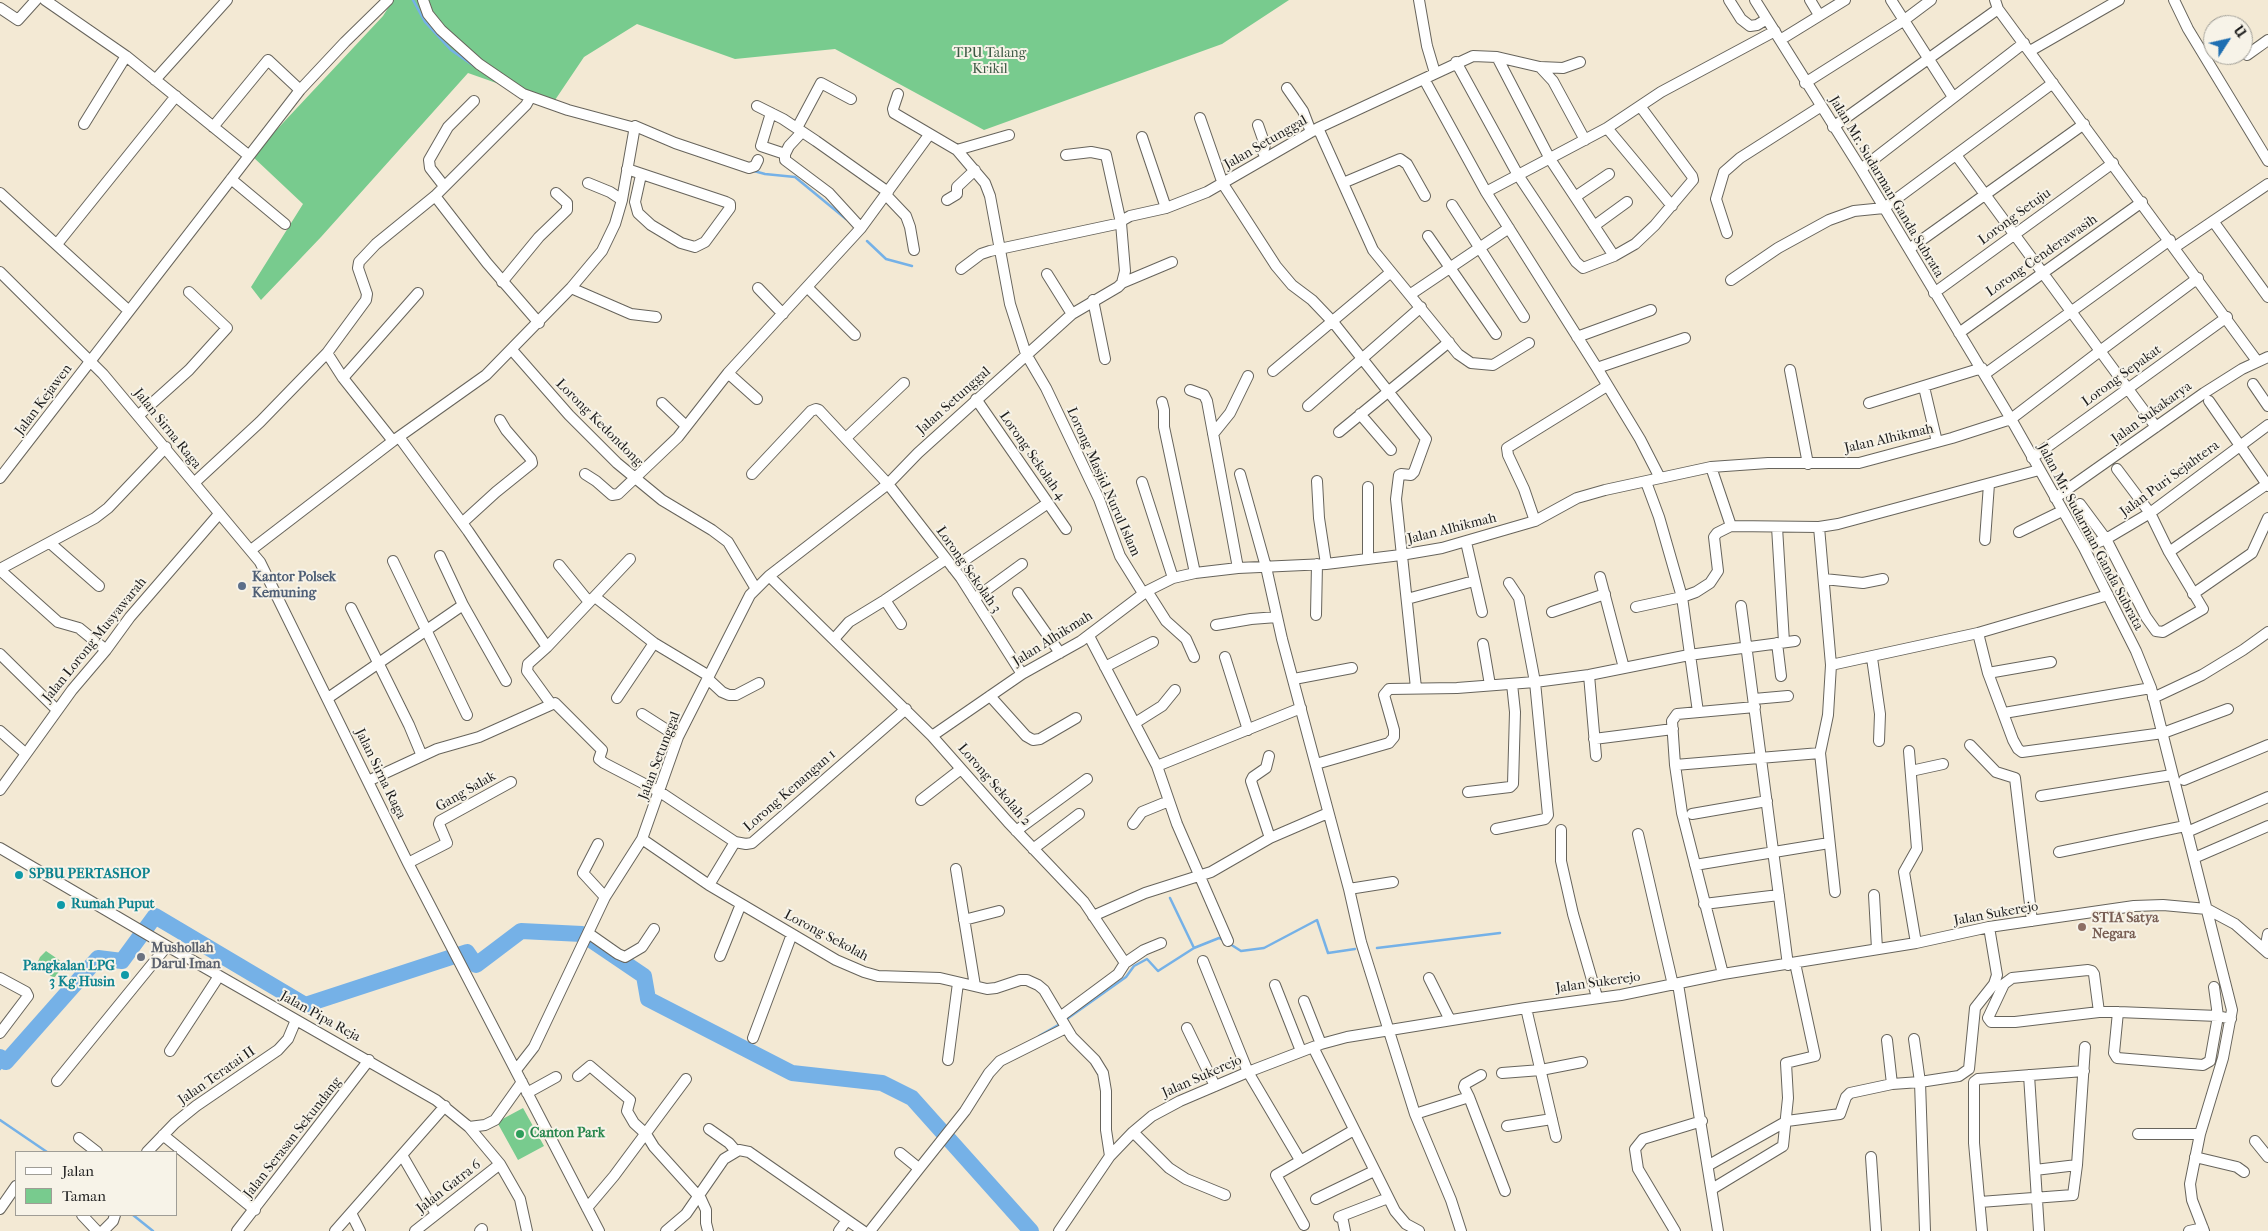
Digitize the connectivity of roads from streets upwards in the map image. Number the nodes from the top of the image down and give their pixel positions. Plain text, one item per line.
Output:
1 (36, 0) edge
2 (45, 0) edge
3 (227, 0) edge
4 (388, 0) edge
5 (423, 0) edge
6 (1419, 0) edge
7 (1729, 0) edge
8 (1755, 0) edge
9 (1810, 0) edge
10 (1845, 0) edge
11 (1891, 0) edge
12 (1931, 0) edge
13 (2120, 0) edge
14 (2174, 0) edge
15 (1997, 5) edge
16 (2, 6) edge
17 (1819, 15) junction
18 (1767, 19) junction
19 (1903, 21) junction
20 (1777, 35) junction
21 (2268, 40) edge
22 (2027, 47) junction
23 (2253, 51) edge
24 (126, 56) junction
25 (1496, 57) junction
26 (1929, 58) junction
27 (1456, 62) junction
28 (1580, 62) dead end
29 (1540, 67) junction
30 (1436, 72) junction
31 (1424, 79) junction
32 (155, 80) junction
33 (1805, 83) junction
34 (2053, 83) junction
35 (1287, 88) dead end
36 (300, 90) junction
37 (898, 94) dead end
38 (176, 96) junction
39 (1953, 97) junction
40 (851, 99) dead end
41 (474, 101) dead end
42 (528, 101) junction
43 (757, 106) dead end
44 (1640, 106) junction
45 (1820, 106) junction
46 (771, 113) junction
47 (1200, 118) dead end
48 (84, 124) dead end
49 (2084, 124) junction
50 (1258, 125) dead end
51 (213, 127) junction
52 (1833, 127) junction
53 (1607, 128) junction
54 (799, 130) junction
55 (1315, 130) junction
56 (634, 132) junction
57 (929, 135) junction
58 (1009, 135) dead end
59 (1142, 136) dead end
60 (1585, 140) junction
61 (957, 150) junction
62 (784, 154) junction
63 (248, 155) junction
64 (1956, 155) junction
65 (1066, 156) dead end
66 (1266, 158) junction
67 (1550, 159) junction
68 (758, 160) dead end
69 (2268, 161) edge
70 (2113, 163) junction
71 (627, 169) junction
72 (1861, 169) junction
73 (975, 170) junction
74 (1609, 174) dead end
75 (642, 175) junction
76 (1518, 175) junction
77 (231, 178) junction
78 (588, 183) dead end
79 (1343, 183) junction
80 (1223, 184) junction
81 (2268, 184) edge
82 (444, 186) junction
83 (1486, 192) junction
84 (0, 193) edge
85 (556, 193) dead end
86 (887, 194) junction
87 (1985, 194) junction
88 (435, 196) junction
89 (1425, 196) dead end
90 (1575, 197) junction
91 (622, 200) junction
92 (947, 200) dead end
93 (1627, 202) dead end
94 (2142, 202) junction
95 (1452, 205) dead end
96 (1672, 206) junction
97 (1166, 208) junction
98 (1884, 208) junction
99 (2213, 221) junction
100 (1121, 223) junction
101 (284, 224) dead end
102 (1594, 226) junction
103 (861, 228) junction
104 (1509, 228) junction
105 (1726, 233) dead end
106 (2014, 234) junction
107 (1428, 236) dead end
108 (57, 244) junction
109 (2172, 244) junction
110 (1480, 247) junction
111 (1909, 249) junction
112 (914, 250) dead end
113 (998, 250) junction
114 (1614, 256) junction
115 (1172, 262) dead end
116 (1451, 267) junction
117 (961, 269) dead end
118 (0, 272) edge
119 (1391, 272) junction
120 (2042, 272) junction
121 (1047, 274) dead end
122 (2198, 278) junction
123 (1731, 280) dead end
124 (502, 282) junction
125 (1122, 283) junction
126 (807, 287) junction
127 (571, 288) junction
128 (758, 288) dead end
129 (189, 292) dead end
130 (418, 293) dead end
131 (1934, 293) junction
132 (1410, 294) junction
133 (2268, 297) edge
134 (1093, 300) junction
135 (1421, 307) junction
136 (1651, 310) dead end
137 (129, 311) junction
138 (2071, 311) junction
139 (783, 314) junction
140 (1072, 314) junction
141 (656, 317) dead end
142 (1524, 317) dead end
143 (2228, 318) junction
144 (1333, 322) junction
145 (539, 323) junction
146 (1959, 333) junction
147 (1496, 334) dead end
148 (855, 335) dead end
149 (1577, 337) junction
150 (1685, 338) dead end
151 (1449, 342) junction
152 (1529, 343) dead end
153 (512, 350) junction
154 (2100, 351) junction
155 (327, 353) junction
156 (1026, 354) junction
157 (2268, 356) edge
158 (1105, 359) dead end
159 (1362, 359) junction
160 (2258, 361) junction
161 (90, 362) junction
162 (1597, 368) junction
163 (1790, 370) dead end
164 (1273, 371) dead end
165 (1983, 371) junction
166 (728, 373) junction
167 (1248, 376) dead end
168 (343, 378) junction
169 (904, 383) dead end
170 (2253, 384) dead end
171 (1607, 386) junction
172 (1924, 388) junction
173 (2128, 389) junction
174 (1190, 390) dead end
175 (1388, 391) junction
176 (757, 399) dead end
177 (976, 399) junction
178 (1162, 402) dead end
179 (2209, 402) dead end
180 (662, 403) dead end
181 (1869, 404) dead end
182 (1308, 406) dead end
183 (2268, 406) edge
184 (1360, 414) junction
185 (139, 415) junction
186 (2011, 419) junction
187 (500, 420) dead end
188 (2268, 425) edge
189 (686, 426) junction
190 (2156, 427) junction
191 (1339, 432) dead end
192 (1213, 434) junction
193 (846, 438) junction
194 (396, 439) junction
195 (1937, 442) junction
196 (2240, 445) junction
197 (166, 447) junction
198 (1391, 450) dead end
199 (2032, 458) junction
200 (1808, 464) junction
201 (1711, 467) junction
202 (2117, 469) dead end
203 (2039, 470) junction
204 (585, 474) dead end
205 (752, 474) dead end
206 (1240, 474) dead end
207 (0, 478) edge
208 (634, 478) junction
209 (1660, 478) junction
210 (1317, 481) dead end
211 (1142, 482) dead end
212 (1646, 482) junction
213 (194, 483) junction
214 (888, 484) junction
215 (1989, 484) junction
216 (2267, 485) edge
217 (1368, 487) dead end
218 (2055, 498) junction
219 (1048, 503) junction
220 (2080, 504) dead end
221 (2062, 511) junction
222 (2150, 513) junction
223 (218, 514) junction
224 (2268, 518) edge
225 (1535, 521) junction
226 (462, 523) junction
227 (1731, 526) junction
228 (1777, 527) junction
229 (1819, 527) junction
230 (1066, 528) dead end
231 (2019, 532) dead end
232 (2106, 539) junction
233 (1985, 540) dead end
234 (1466, 542) junction
235 (50, 543) junction
236 (2084, 548) junction
237 (252, 550) junction
238 (2169, 552) junction
239 (1401, 555) junction
240 (440, 556) dead end
241 (630, 559) dead end
242 (946, 559) junction
243 (1368, 559) junction
244 (394, 561) dead end
245 (1022, 564) dead end
246 (1321, 564) junction
247 (559, 565) dead end
248 (1266, 567) junction
249 (953, 568) junction
250 (1238, 568) junction
251 (0, 570) edge
252 (1195, 573) junction
253 (769, 576) junction
254 (1174, 578) junction
255 (1600, 578) dead end
256 (1824, 579) junction
257 (1883, 579) dead end
258 (1474, 581) junction
259 (1509, 583) dead end
260 (99, 586) dead end
261 (756, 589) junction
262 (1145, 592) junction
263 (1018, 593) dead end
264 (1605, 594) junction
265 (2193, 594) junction
266 (2108, 595) junction
267 (1682, 597) junction
268 (974, 599) junction
269 (1407, 599) junction
270 (592, 600) junction
271 (885, 600) junction
272 (463, 605) junction
273 (1741, 606) dead end
274 (1636, 607) dead end
275 (351, 608) dead end
276 (1482, 612) dead end
277 (1552, 612) dead end
278 (1316, 615) dead end
279 (1277, 617) junction
280 (901, 624) dead end
281 (1216, 625) dead end
282 (426, 630) junction
283 (2268, 632) edge
284 (1978, 633) junction
285 (1089, 636) junction
286 (834, 639) junction
287 (1795, 641) dead end
288 (1153, 642) dead end
289 (654, 643) junction
290 (1781, 643) junction
291 (1484, 644) dead end
292 (547, 647) junction
293 (1747, 647) junction
294 (106, 650) junction
295 (0, 654) edge
296 (1060, 654) junction
297 (1689, 655) junction
298 (1194, 657) dead end
299 (1225, 657) dead end
300 (1872, 658) junction
301 (2051, 662) dead end
302 (378, 663) junction
303 (1831, 665) junction
304 (1105, 667) junction
305 (1352, 668) dead end
306 (1624, 668) junction
307 (1988, 672) junction
308 (1022, 674) junction
309 (1589, 675) junction
310 (1781, 676) dead end
311 (708, 678) junction
312 (1294, 679) junction
313 (506, 682) dead end
314 (1534, 682) junction
315 (759, 683) dead end
316 (1512, 684) junction
317 (1490, 685) junction
318 (1416, 688) junction
319 (1175, 690) dead end
320 (2152, 693) junction
321 (990, 696) junction
322 (1788, 696) dead end
323 (328, 698) junction
324 (618, 698) dead end
325 (1754, 703) junction
326 (551, 704) junction
327 (1301, 708) junction
328 (906, 709) junction
329 (2228, 709) dead end
330 (57, 710) junction
331 (1698, 712) junction
332 (2004, 713) junction
333 (642, 714) dead end
334 (467, 715) dead end
335 (1076, 718) dead end
336 (1134, 723) junction
337 (1673, 729) junction
338 (1248, 730) junction
339 (0, 731) edge
340 (2163, 733) junction
341 (932, 736) junction
342 (678, 738) junction
343 (1594, 739) junction
344 (1879, 741) dead end
345 (1970, 745) dead end
346 (2268, 745) edge
347 (1909, 751) dead end
348 (25, 753) junction
349 (1820, 753) junction
350 (422, 756) junction
351 (1269, 756) dead end
352 (1596, 756) dead end
353 (1761, 757) junction
354 (1316, 764) junction
355 (1943, 764) dead end
356 (1675, 765) junction
357 (1157, 766) junction
358 (961, 769) junction
359 (1911, 771) junction
360 (2172, 775) junction
361 (1087, 779) dead end
362 (2184, 780) dead end
363 (368, 781) junction
364 (511, 782) dead end
365 (0, 790) edge
366 (660, 792) junction
367 (1468, 792) dead end
368 (2041, 796) dead end
369 (2268, 797) edge
370 (921, 800) dead end
371 (1169, 801) junction
372 (1767, 801) junction
373 (1328, 813) junction
374 (1079, 814) dead end
375 (1692, 814) dead end
376 (1133, 824) dead end
377 (2268, 826) edge
378 (2186, 829) junction
379 (1496, 830) dead end
380 (1561, 830) dead end
381 (1016, 831) junction
382 (1638, 834) dead end
383 (1270, 838) junction
384 (642, 839) junction
385 (735, 842) junction
386 (1829, 843) junction
387 (598, 844) dead end
388 (0, 848) edge
389 (1033, 849) junction
390 (1774, 852) junction
391 (2059, 852) dead end
392 (2194, 858) junction
393 (408, 863) junction
394 (1695, 865) junction
395 (956, 869) dead end
396 (1199, 876) junction
397 (1393, 882) dead end
398 (709, 885) junction
399 (1349, 889) junction
400 (1835, 892) dead end
401 (1779, 895) junction
402 (1874, 895) dead end
403 (605, 897) junction
404 (741, 904) junction
405 (1704, 904) junction
406 (2207, 909) junction
407 (999, 911) dead end
408 (1094, 916) junction
409 (964, 920) junction
410 (2032, 922) junction
411 (1989, 927) junction
412 (654, 929) dead end
413 (792, 934) junction
414 (2268, 934) edge
415 (587, 936) junction
416 (1228, 941) dead end
417 (1162, 943) dead end
418 (1916, 943) junction
419 (167, 946) junction
420 (1877, 949) junction
421 (2266, 951) edge
422 (720, 956) dead end
423 (1203, 961) dead end
424 (1125, 963) junction
425 (1791, 964) junction
426 (1723, 974) junction
427 (219, 976) junction
428 (0, 978) edge
429 (1429, 978) dead end
430 (958, 983) junction
431 (1676, 984) junction
432 (1275, 985) dead end
433 (975, 986) junction
434 (2214, 987) dead end
435 (1597, 998) junction
436 (1304, 1001) dead end
437 (1526, 1008) junction
438 (2099, 1012) junction
439 (2118, 1012) junction
440 (2218, 1016) junction
441 (2231, 1019) junction
442 (296, 1020) junction
443 (1450, 1020) junction
444 (1063, 1022) junction
445 (1187, 1028) dead end
446 (1388, 1030) junction
447 (0, 1033) edge
448 (753, 1038) dead end
449 (1914, 1039) dead end
450 (1887, 1040) dead end
451 (1317, 1045) junction
452 (2086, 1047) dead end
453 (170, 1051) dead end
454 (1302, 1051) junction
455 (369, 1060) junction
456 (948, 1060) dead end
457 (1582, 1062) dead end
458 (516, 1070) junction
459 (1541, 1070) junction
460 (2084, 1071) junction
461 (1248, 1072) junction
462 (1502, 1073) dead end
463 (1481, 1075) dead end
464 (2029, 1075) junction
465 (578, 1076) dead end
466 (556, 1077) dead end
467 (686, 1078) dead end
468 (57, 1081) dead end
469 (522, 1082) junction
470 (1920, 1082) junction
471 (1892, 1084) junction
472 (1215, 1086) junction
473 (527, 1093) junction
474 (1469, 1097) junction
475 (444, 1106) junction
476 (1415, 1114) junction
477 (1552, 1119) junction
478 (1702, 1121) junction
479 (1787, 1121) junction
480 (1507, 1126) dead end
481 (469, 1127) junction
482 (710, 1129) dead end
483 (1354, 1130) junction
484 (1133, 1132) junction
485 (646, 1134) junction
486 (2138, 1134) dead end
487 (2200, 1134) junction
488 (163, 1136) junction
489 (1556, 1137) dead end
490 (79, 1138) dead end
491 (2255, 1141) dead end
492 (735, 1150) junction
493 (97, 1151) edge
494 (148, 1151) edge
495 (900, 1153) dead end
496 (402, 1156) junction
497 (1110, 1156) junction
498 (1871, 1157) dead end
499 (2195, 1157) junction
500 (2268, 1157) edge
501 (1300, 1160) junction
502 (500, 1164) junction
503 (2077, 1165) junction
504 (1709, 1166) junction
505 (918, 1170) junction
506 (2035, 1170) junction
507 (1374, 1171) junction
508 (2244, 1172) dead end
509 (15, 1187) edge
510 (1712, 1189) junction
511 (1505, 1191) dead end
512 (1225, 1195) dead end
513 (699, 1196) junction
514 (1316, 1198) dead end
515 (1388, 1198) junction
516 (2037, 1199) junction
517 (1980, 1202) junction
518 (588, 1208) junction
519 (0, 1209) edge
520 (255, 1210) junction
521 (351, 1213) junction
522 (436, 1214) junction
523 (83, 1216) edge
524 (115, 1216) edge
525 (847, 1220) junction
526 (1304, 1225) dead end
527 (2204, 1230) edge
528 (97, 1231) edge
529 (103, 1231) edge
530 (237, 1231) edge
531 (335, 1231) edge
532 (360, 1231) edge
533 (415, 1231) edge
534 (527, 1231) edge
535 (599, 1231) edge
536 (666, 1231) edge
537 (708, 1231) edge
538 (838, 1231) edge
539 (864, 1231) edge
540 (870, 1231) edge
541 (1060, 1231) edge
542 (1345, 1231) edge
543 (1419, 1231) edge
544 (1461, 1231) edge
545 (1675, 1231) edge
546 (1718, 1231) edge
547 (1875, 1231) edge
548 (1924, 1231) edge
549 (1982, 1231) edge
550 (2039, 1231) edge
551 (2189, 1231) edge

1 - 16 street
2 - 24 street
3 - 32 street
4 - 36 street, Jalan Kejawen
5 - 42 street
6 - 30 street
7 - 18 street
8 - 18 street, Jalan Mr. Sudarman Ganda Subrata
9 - 17 street
10 - 17 street
11 - 19 street
12 - 19 street
13 - 22 street
14 - 69 street
15 - 22 street
15 - 26 street
17 - 20 street
18 - 20 street, Jalan Mr. Sudarman Ganda Subrata
19 - 26 street
19 - 33 street
20 - 33 street, Jalan Mr. Sudarman Ganda Subrata
20 - 44 street
21 - 23 street
22 - 34 street
22 - 39 street
24 - 32 street
24 - 48 street
25 - 27 street, Jalan Setunggal
25 - 29 street, Jalan Setunggal
25 - 67 street
26 - 39 street
26 - 52 street
27 - 30 street, Jalan Setunggal
27 - 76 street
28 - 29 street, Jalan Setunggal
29 - 60 street
30 - 31 street, Jalan Setunggal
31 - 55 street, Jalan Setunggal
31 - 83 street
32 - 38 street
33 - 45 street, Jalan Mr. Sudarman Ganda Subrata
34 - 49 street
34 - 64 street
35 - 55 street
36 - 51 street
36 - 63 street, Jalan Kejawen
37 - 57 street, Lorong Masjid Nurul Islam
38 - 51 street
38 - 108 street
39 - 72 street
40 - 54 street
41 - 82 street
42 - 56 street
42 - 82 street
43 - 46 street
44 - 53 street
44 - 96 street
45 - 52 street, Jalan Mr. Sudarman Ganda Subrata
45 - 105 street
46 - 54 street
46 - 62 street
47 - 80 street
49 - 70 street
49 - 87 street
50 - 66 street
51 - 63 street
52 - 72 street, Jalan Mr. Sudarman Ganda Subrata
53 - 60 street
53 - 96 street
54 - 62 street
54 - 86 street
55 - 66 street, Jalan Setunggal
55 - 79 street
56 - 68 street
56 - 71 street
57 - 61 street, Lorong Masjid Nurul Islam
57 - 86 street
58 - 61 street
59 - 97 street
60 - 67 street
61 - 73 street, Lorong Masjid Nurul Islam
62 - 103 street
63 - 77 street, Jalan Kejawen
64 - 87 street
64 - 98 street
65 - 100 street
66 - 80 street, Jalan Setunggal
67 - 76 street
67 - 90 street
70 - 94 street
70 - 106 street, Lorong Setuju
71 - 75 street
71 - 91 street
72 - 98 street, Jalan Mr. Sudarman Ganda Subrata
73 - 92 street
73 - 113 street, Lorong Masjid Nurul Islam
74 - 90 street
75 - 75 street
76 - 83 street
76 - 114 street
77 - 101 street
77 - 137 street, Jalan Kejawen
78 - 91 street
79 - 89 street
79 - 119 street
80 - 97 street, Jalan Setunggal
80 - 144 street
81 - 99 street
82 - 88 street
83 - 104 street
84 - 108 street
85 - 124 street
86 - 103 street
86 - 112 street
87 - 106 street
87 - 111 street
88 - 124 street
88 - 155 street
90 - 102 street
91 - 127 street
93 - 102 street
94 - 109 street
94 - 120 street, Lorong Cenderawasih
95 - 110 street
96 - 114 street
97 - 100 street, Jalan Setunggal
98 - 111 street, Jalan Mr. Sudarman Ganda Subrata
98 - 123 street
99 - 109 street
99 - 133 street
100 - 113 street, Jalan Setunggal
100 - 125 street
102 - 114 street
103 - 126 street
104 - 110 street
104 - 149 street
106 - 120 street
106 - 131 street, Lorong Setuju
107 - 116 street
108 - 137 street
109 - 122 street
109 - 138 street
110 - 116 street
110 - 142 street
111 - 131 street, Jalan Mr. Sudarman Ganda Subrata
113 - 117 street, Jalan Setunggal
113 - 156 street, Lorong Masjid Nurul Islam
115 - 125 street, Jalan Setunggal
116 - 132 street
116 - 147 street
118 - 161 street, Jalan Sirna Raga
119 - 132 street
119 - 144 street
120 - 138 street
120 - 146 street, Lorong Cenderawasih
121 - 140 street
122 - 143 street
122 - 154 street
124 - 145 street
125 - 134 street, Jalan Setunggal
126 - 139 street
126 - 148 street
127 - 141 street
127 - 145 street
128 - 139 street
129 - 185 street
130 - 168 street
131 - 146 street, Jalan Mr. Sudarman Ganda Subrata
132 - 135 street
134 - 140 street, Jalan Setunggal
134 - 158 street
135 - 151 street
135 - 159 street
136 - 149 street
137 - 161 street, Jalan Kejawen
138 - 154 street
138 - 165 street
139 - 166 street
140 - 156 street, Jalan Setunggal
143 - 160 street
143 - 173 street, Lorong Sepakat
144 - 159 street
144 - 164 street
145 - 153 street
146 - 165 street, Jalan Mr. Sudarman Ganda Subrata
149 - 162 street
150 - 162 street
151 - 152 street
151 - 175 street
153 - 194 street
153 - 208 street, Lorong Kedondong
154 - 173 street
154 - 186 street
155 - 168 street
155 - 213 street
156 - 177 street, Jalan Setunggal
156 - 262 street, Lorong Masjid Nurul Islam
157 - 160 street, Jalan Sukakarya
159 - 175 street
159 - 182 street
160 - 190 street, Jalan Sukakarya
161 - 185 street, Jalan Sirna Raga
161 - 207 street, Jalan Kejawen
162 - 171 street
163 - 200 street
165 - 172 street
165 - 186 street, Jalan Mr. Sudarman Ganda Subrata
166 - 176 street
166 - 189 street
167 - 192 street
168 - 194 street
169 - 193 street
170 - 183 street
171 - 209 street
171 - 225 street
172 - 181 street
172 - 195 street
173 - 190 street
173 - 199 street, Lorong Sepakat
174 - 192 street
175 - 184 street
175 - 239 street
177 - 214 street, Jalan Setunggal
177 - 219 street, Lorong Sekolah 4
178 - 252 street
179 - 196 street
180 - 189 street
184 - 191 street
184 - 198 street
185 - 197 street, Jalan Sirna Raga
186 - 195 street, Jalan Alhikmah
186 - 199 street, Jalan Mr. Sudarman Ganda Subrata
187 - 226 street
188 - 196 street, Jalan Puri Sejahtera
189 - 208 street
190 - 218 street, Jalan Sukakarya
192 - 250 street
193 - 205 street, Lorong Sekolah 3
193 - 214 street, Lorong Sekolah 3
194 - 226 street
194 - 237 street
195 - 200 street, Jalan Alhikmah
196 - 216 street
196 - 222 street, Jalan Puri Sejahtera
197 - 213 street, Jalan Sirna Raga
197 - 235 street
199 - 203 street, Jalan Mr. Sudarman Ganda Subrata
200 - 201 street, Jalan Alhikmah
201 - 209 street, Jalan Alhikmah
201 - 227 street
202 - 222 street
203 - 215 street
203 - 218 street, Jalan Mr. Sudarman Ganda Subrata
204 - 208 street
206 - 248 street
208 - 261 street, Lorong Kedondong
209 - 212 street, Jalan Alhikmah
210 - 246 street
211 - 254 street
212 - 225 street, Jalan Alhikmah
212 - 267 street
213 - 223 street, Jalan Sirna Raga
214 - 242 street, Lorong Sekolah 3
214 - 253 street, Jalan Setunggal
215 - 229 street
215 - 233 street
216 - 238 street
217 - 243 street
218 - 221 street, Jalan Mr. Sudarman Ganda Subrata
219 - 230 street, Lorong Sekolah 4
219 - 249 street
220 - 232 street
221 - 231 street
221 - 236 street, Jalan Mr. Sudarman Ganda Subrata
222 - 232 street, Jalan Puri Sejahtera
222 - 238 street
223 - 237 street, Jalan Sirna Raga
223 - 294 street, Jalan Lorong Musyawarah
224 - 265 street
225 - 234 street, Jalan Alhikmah
226 - 292 street
227 - 228 street
227 - 267 street
228 - 229 street
228 - 290 street
229 - 256 street
232 - 236 street, Jalan Puri Sejahtera
232 - 265 street
234 - 239 street, Jalan Alhikmah
234 - 258 street
235 - 251 street
235 - 260 street
236 - 266 street, Jalan Mr. Sudarman Ganda Subrata
237 - 323 street, Jalan Sirna Raga
238 - 265 street
239 - 243 street, Jalan Alhikmah
239 - 269 street
240 - 272 street
241 - 270 street
242 - 249 street, Lorong Sekolah 3
242 - 271 street
243 - 246 street, Jalan Alhikmah
244 - 282 street
245 - 268 street
246 - 248 street, Jalan Alhikmah
246 - 278 street
247 - 270 street
248 - 250 street, Jalan Alhikmah
248 - 279 street
249 - 268 street, Lorong Sekolah 3
250 - 252 street, Jalan Alhikmah
251 - 294 street
252 - 254 street, Jalan Alhikmah
253 - 261 street, Jalan Setunggal
253 - 286 street, Lorong Sekolah 2
254 - 262 street, Jalan Alhikmah
255 - 264 street
256 - 257 street
256 - 303 street
258 - 269 street
258 - 276 street
259 - 314 street
261 - 311 street, Jalan Setunggal
262 - 285 street, Jalan Alhikmah
262 - 298 street, Lorong Masjid Nurul Islam
263 - 296 street
264 - 277 street
264 - 306 street
266 - 284 street
266 - 320 street, Jalan Mr. Sudarman Ganda Subrata
267 - 274 street
267 - 297 street
268 - 308 street, Lorong Sekolah 3
269 - 318 street
270 - 289 street
270 - 292 street
271 - 280 street
271 - 286 street
272 - 282 street
272 - 313 street
273 - 293 street
275 - 302 street
279 - 281 street
279 - 312 street
282 - 302 street
282 - 334 street
283 - 320 street
284 - 300 street
284 - 307 street
285 - 296 street, Jalan Alhikmah
285 - 304 street
286 - 328 street, Lorong Sekolah 2
287 - 290 street
288 - 304 street
289 - 311 street
289 - 324 street
290 - 293 street
290 - 310 street
291 - 317 street
292 - 326 street
293 - 297 street
293 - 325 street
294 - 330 street, Jalan Lorong Musyawarah
295 - 330 street
296 - 308 street, Jalan Alhikmah
297 - 306 street
297 - 331 street
299 - 338 street
300 - 303 street
300 - 344 street
301 - 307 street
302 - 323 street
302 - 350 street
303 - 349 street
304 - 336 street
305 - 312 street
306 - 309 street
307 - 332 street
308 - 321 street, Jalan Alhikmah
309 - 314 street
309 - 343 street
311 - 315 street
311 - 342 street, Jalan Setunggal
312 - 327 street
314 - 316 street
314 - 379 street
316 - 317 street
316 - 367 street
317 - 318 street
318 - 354 street
319 - 336 street
320 - 332 street
320 - 340 street, Jalan Mr. Sudarman Ganda Subrata
321 - 335 street
321 - 341 street, Jalan Alhikmah
322 - 325 street
323 - 363 street, Jalan Sirna Raga
325 - 331 street
325 - 353 street
326 - 350 street
326 - 366 street, Lorong Kenangan 1
327 - 338 street
327 - 354 street
328 - 341 street, Lorong Sekolah 2
328 - 385 street, Lorong Kenangan 1
329 - 340 street
330 - 348 street, Jalan Lorong Musyawarah
331 - 337 street
332 - 340 street
333 - 342 street
336 - 357 street
337 - 343 street
337 - 356 street
338 - 357 street
339 - 348 street
340 - 360 street, Jalan Mr. Sudarman Ganda Subrata
341 - 358 street, Lorong Sekolah 2
342 - 366 street, Jalan Setunggal
343 - 352 street
345 - 410 street
346 - 362 street
347 - 359 street
348 - 365 street, Jalan Lorong Musyawarah
349 - 353 street
349 - 386 street
350 - 363 street
351 - 383 street
353 - 356 street
353 - 372 street
354 - 373 street
355 - 359 street
356 - 394 street
357 - 371 street
358 - 370 street
358 - 381 street, Lorong Sekolah 2
359 - 418 street
360 - 368 street
360 - 378 street, Jalan Mr. Sudarman Ganda Subrata
361 - 381 street
363 - 393 street, Jalan Sirna Raga
364 - 393 street, Gang Salak
366 - 384 street, Jalan Setunggal
366 - 385 street, Lorong Kenangan 1
369 - 378 street
371 - 376 street
371 - 396 street
372 - 375 street
372 - 390 street
373 - 383 street
373 - 399 street
374 - 389 street
377 - 392 street
378 - 391 street
378 - 392 street, Jalan Mr. Sudarman Ganda Subrata
380 - 435 street
381 - 389 street, Lorong Sekolah 2
382 - 431 street
383 - 396 street
384 - 398 street, Lorong Sekolah
384 - 403 street, Jalan Setunggal
385 - 398 street
386 - 390 street
386 - 400 street
387 - 403 street
388 - 419 street, Jalan Pipa Reja
389 - 408 street, Lorong Sekolah 2
390 - 394 street
390 - 401 street
392 - 406 street, Jalan Mr. Sudarman Ganda Subrata
393 - 458 street, Jalan Sirna Raga
394 - 405 street
395 - 409 street
396 - 408 street
396 - 416 street
397 - 399 street
398 - 404 street, Lorong Sekolah
399 - 446 street
401 - 405 street
401 - 425 street
402 - 420 street
403 - 415 street, Jalan Setunggal
404 - 413 street, Lorong Sekolah
404 - 422 street
405 - 426 street
406 - 410 street, Jalan Sukerejo
406 - 421 street
406 - 441 street, Jalan Mr. Sudarman Ganda Subrata
407 - 409 street
408 - 424 street, Lorong Sekolah 2
409 - 433 street
410 - 411 street, Jalan Sukerejo
411 - 418 street, Jalan Sukerejo
411 - 470 street
412 - 415 street
413 - 430 street, Lorong Sekolah
413 - 448 street
414 - 421 street
415 - 458 street, Jalan Setunggal
417 - 424 street
418 - 420 street, Jalan Sukerejo
419 - 427 street, Jalan Pipa Reja
419 - 468 street
420 - 425 street, Jalan Sukerejo
423 - 461 street
424 - 444 street
425 - 426 street, Jalan Sukerejo
425 - 479 street
426 - 431 street, Jalan Sukerejo
427 - 442 street, Jalan Pipa Reja
427 - 453 street
428 - 447 street
429 - 443 street
430 - 433 street, Lorong Sekolah
430 - 456 street
431 - 435 street, Jalan Sukerejo
431 - 478 street
432 - 454 street
433 - 444 street, Lorong Sekolah
434 - 440 street
435 - 437 street, Jalan Sukerejo
436 - 451 street
437 - 443 street, Jalan Sukerejo
437 - 459 street
438 - 438 street
438 - 439 street
439 - 440 street
439 - 440 street
440 - 441 street
441 - 487 street, Jalan Mr. Sudarman Ganda Subrata
442 - 455 street, Jalan Pipa Reja
442 - 488 street, Jalan Teratai II
443 - 446 street, Jalan Sukerejo
444 - 497 street, Lorong Sekolah
444 - 505 street
445 - 472 street
446 - 451 street, Jalan Sukerejo
446 - 476 street
449 - 470 street
450 - 471 street
451 - 454 street, Jalan Sukerejo
451 - 483 street
452 - 460 street
454 - 461 street, Jalan Sukerejo
455 - 475 street, Jalan Pipa Reja
455 - 520 street, Jalan Serasan Sekundang
457 - 459 street
458 - 469 street, Jalan Sirna Raga
459 - 462 street
459 - 477 street
460 - 464 street
460 - 503 street
461 - 472 street, Jalan Sukerejo
461 - 501 street
463 - 474 street
464 - 506 street
464 - 517 street
465 - 485 street
466 - 473 street
467 - 485 street
469 - 473 street, Jalan Sirna Raga
469 - 481 street
470 - 471 street
470 - 548 street
471 - 479 street
472 - 484 street, Jalan Sukerejo
473 - 518 street, Jalan Sirna Raga
474 - 476 street
474 - 511 street
475 - 481 street, Jalan Pipa Reja
475 - 496 street
476 - 544 street
477 - 480 street
477 - 489 street
478 - 504 street
478 - 545 street
479 - 504 street
479 - 510 street
481 - 502 street, Jalan Pipa Reja
482 - 492 street
483 - 501 street
483 - 507 street
484 - 497 street, Jalan Sukerejo
484 - 512 street
485 - 513 street
485 - 518 street
486 - 487 street
487 - 499 street, Jalan Mr. Sudarman Ganda Subrata
488 - 494 street, Jalan Teratai II
488 - 520 street
490 - 493 street
491 - 500 street
492 - 513 street
492 - 525 street
495 - 505 street
496 - 521 street
496 - 522 street
497 - 541 street, Jalan Sukerejo
498 - 547 street
499 - 508 street
499 - 527 street, Jalan Mr. Sudarman Ganda Subrata
501 - 526 street
502 - 522 street, Jalan Gatra 6
502 - 534 street, Jalan Pipa Reja
503 - 506 street
503 - 516 street
504 - 510 street
505 - 540 street
506 - 516 street
507 - 514 street
507 - 515 street
509 - 519 street
510 - 546 street
513 - 536 street
513 - 537 street
515 - 542 street
515 - 543 street
516 - 517 street
516 - 550 street
517 - 549 street
518 - 535 street, Jalan Sirna Raga
520 - 530 street, Jalan Serasan Sekundang
521 - 531 street
521 - 532 street
522 - 533 street, Jalan Gatra 6
523 - 528 street
524 - 529 street
525 - 538 street
525 - 539 street
527 - 551 street

